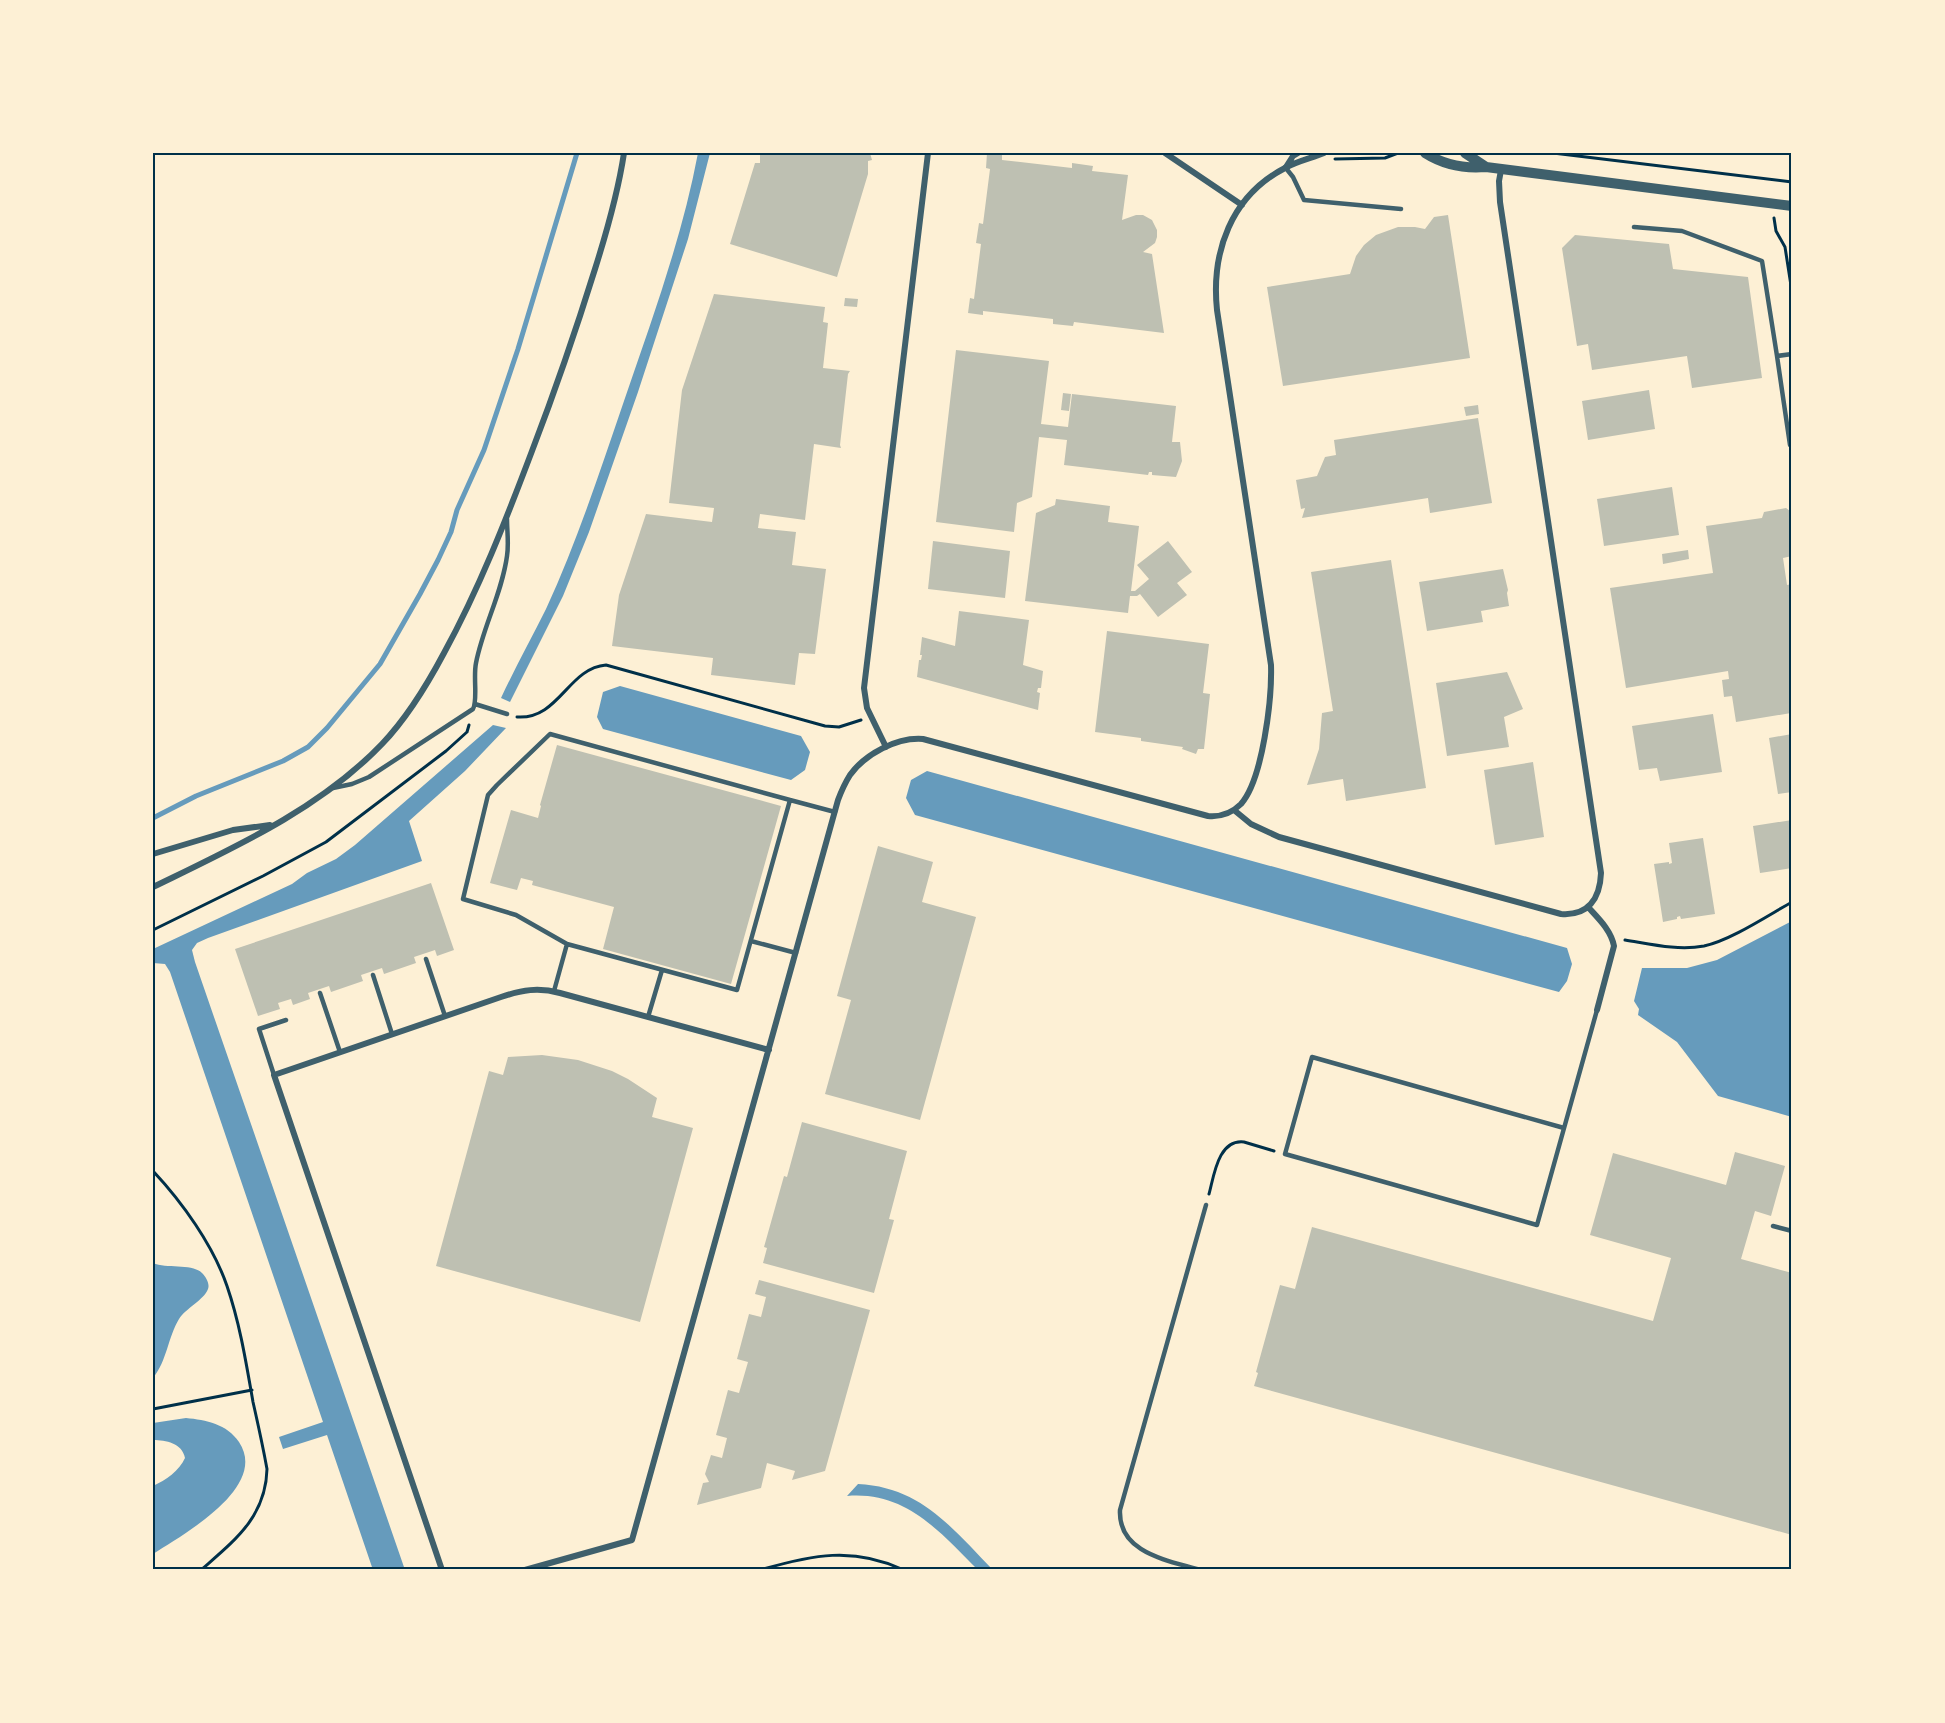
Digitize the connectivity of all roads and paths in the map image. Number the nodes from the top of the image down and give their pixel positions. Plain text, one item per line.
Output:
1 (624, 153) edge
2 (928, 153) edge
3 (1166, 153) edge
4 (1298, 153) edge
5 (1324, 153) edge
6 (1369, 153) edge
7 (1398, 153) edge
8 (1425, 153) edge
9 (1466, 153) edge
10 (1553, 153) edge
11 (1313, 157) junction
12 (1372, 158) junction
13 (1285, 167) junction
14 (1486, 167) junction
15 (1501, 170) junction
16 (1777, 181) junction
17 (1792, 182) edge
18 (1775, 204) junction
19 (1242, 205) junction
20 (1792, 206) edge
21 (1401, 209) dead end
22 (1634, 227) dead end
23 (1792, 292) edge
24 (1792, 354) edge
25 (1777, 356) junction
26 (1790, 445) dead end
27 (507, 516) junction
28 (475, 704) junction
29 (507, 714) joint
30 (466, 715) junction
31 (871, 716) junction
32 (886, 747) junction
33 (330, 788) junction
34 (790, 800) junction
35 (1234, 810) junction
36 (835, 812) junction
37 (274, 825) junction
38 (153, 854) edge
39 (153, 887) edge
40 (1792, 903) edge
41 (1588, 907) junction
42 (153, 930) edge
43 (1612, 938) junction
44 (751, 941) junction
45 (567, 944) junction
46 (796, 953) junction
47 (426, 959) dead end
48 (662, 970) junction
49 (373, 975) dead end
50 (554, 991) junction
51 (320, 993) dead end
52 (1597, 1010) joint
53 (445, 1016) junction
54 (648, 1017) junction
55 (286, 1020) dead end
56 (392, 1034) junction
57 (769, 1050) junction
58 (340, 1052) junction
59 (274, 1075) junction
60 (1564, 1128) junction
61 (1285, 1154) junction
62 (153, 1171) edge
63 (1206, 1205) joint
64 (1773, 1226) dead end
65 (1792, 1231) edge
66 (252, 1390) junction
67 (153, 1409) edge
68 (201, 1570) edge
69 (442, 1570) edge
70 (525, 1570) edge
71 (760, 1570) edge
72 (904, 1570) edge
73 (1200, 1570) edge

1 - 27 street
2 - 31 street
3 - 19 street
4 - 13 street
5 - 11 street
6 - 12 path
7 - 12 path
8 - 14 street
9 - 14 street
10 - 16 path
11 - 12 path
11 - 13 street
13 - 19 street
13 - 21 lane
14 - 15 street
15 - 18 street
15 - 41 street
16 - 17 path
16 - 18 path
18 - 20 street
18 - 23 path
19 - 35 street
22 - 25 lane
24 - 25 lane
25 - 26 lane
27 - 28 lane
27 - 33 street
28 - 29 lane
28 - 30 lane
29 - 31 path
30 - 33 lane
30 - 42 path
31 - 32 street
32 - 35 street
32 - 36 street
33 - 37 street
34 - 36 lane
34 - 44 lane
34 - 45 lane
35 - 41 street
36 - 46 street
37 - 38 street
37 - 39 street
40 - 43 path
41 - 43 street
43 - 52 street
44 - 46 lane
44 - 48 lane
45 - 48 lane
45 - 50 lane
46 - 57 street
47 - 53 lane
48 - 54 lane
49 - 56 lane
50 - 53 street
50 - 54 street
51 - 58 lane
52 - 60 lane
53 - 56 street
54 - 57 street
55 - 59 lane
56 - 58 street
57 - 70 street
58 - 59 street
59 - 69 street
60 - 61 lane
60 - 61 lane
61 - 63 path
62 - 66 path
63 - 73 lane
64 - 65 lane
66 - 67 path
66 - 68 path
71 - 72 path

